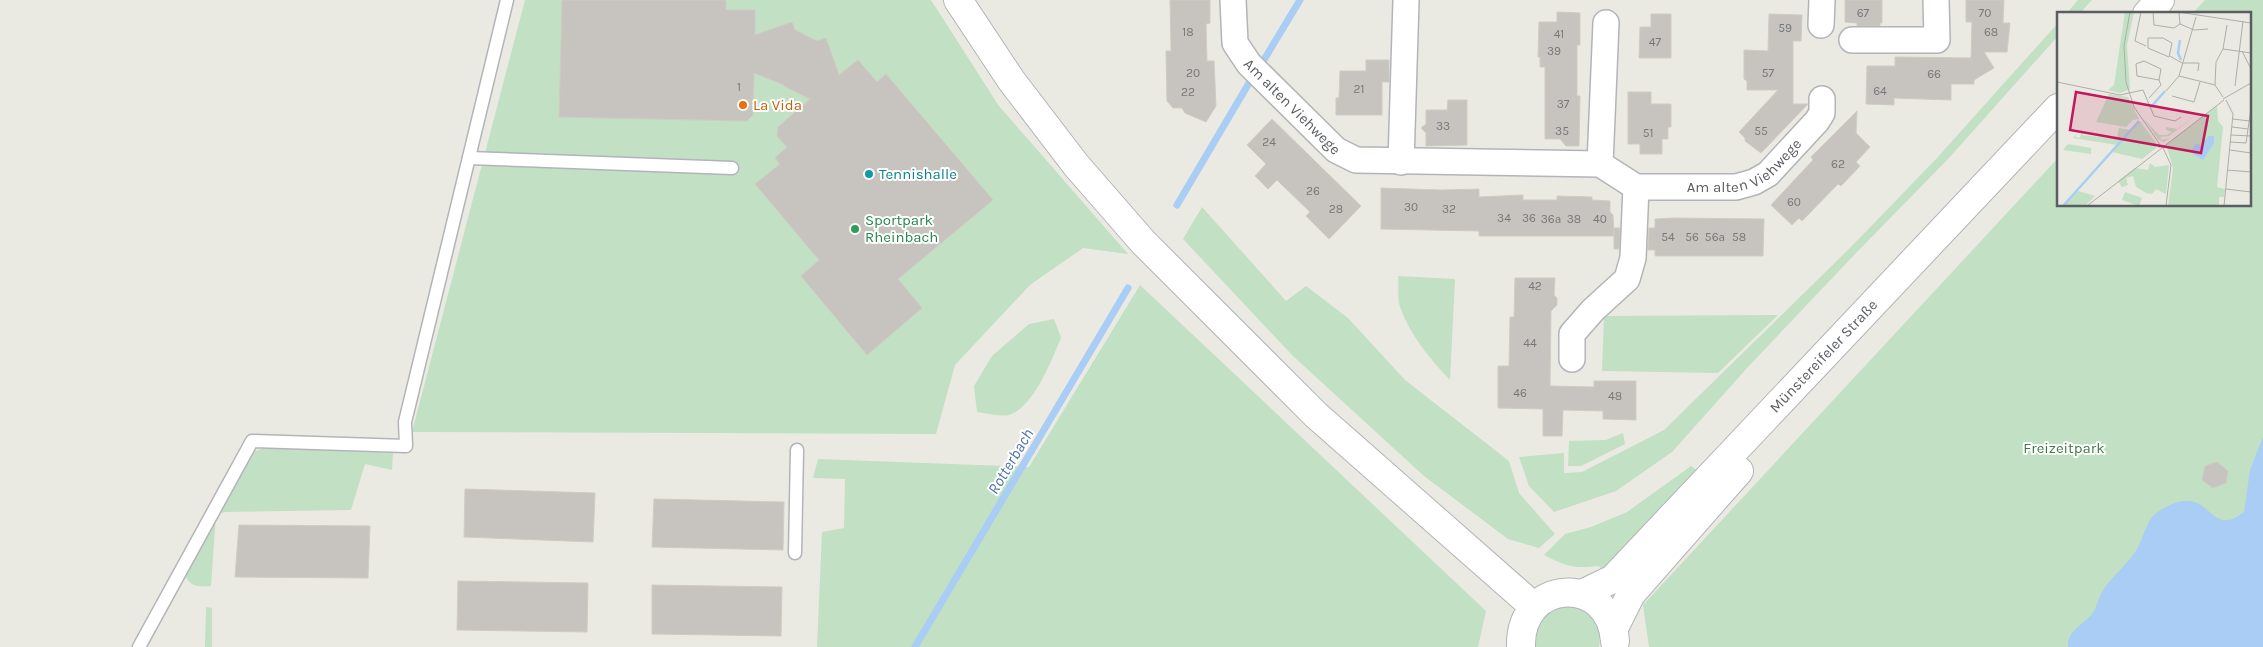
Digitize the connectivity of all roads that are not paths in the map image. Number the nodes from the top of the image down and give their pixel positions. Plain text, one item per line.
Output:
1 (507, 0) edge
2 (958, 0) edge
3 (1233, 0) edge
4 (1822, 0) edge
5 (1936, 0) edge
6 (2160, 0) edge
7 (2181, 0) edge
8 (1406, 1) edge
9 (2149, 12) edge
10 (2170, 12) edge
11 (1606, 23) dead end
12 (1821, 26) dead end
13 (1852, 40) dead end
14 (1822, 100) dead end
15 (2057, 109) edge
16 (2057, 132) edge
17 (469, 158) junction
18 (1401, 162) junction
19 (1600, 164) junction
20 (732, 168) dead end
21 (1636, 187) junction
22 (1572, 359) dead end
23 (797, 450) dead end
24 (795, 553) dead end
25 (1582, 594) junction
26 (1533, 606) junction
27 (1614, 638) edge
28 (139, 647) edge
29 (1521, 647) edge

1 - 17 lane
2 - 26 main road
3 - 18 street, Am alten Viehwege
4 - 12 street
5 - 13 street
6 - 9 main road
7 - 10 main road
8 - 18 street
11 - 19 street
14 - 21 street, Am alten Viehwege
15 - 25 main road, Münstereifeler Straße
16 - 27 main road, Münstereifeler Straße
17 - 20 lane
17 - 28 lane
18 - 19 street, Am alten Viehwege
19 - 21 street
21 - 22 street
23 - 24 lane
25 - 26 main road
25 - 27 main road
26 - 29 main road

